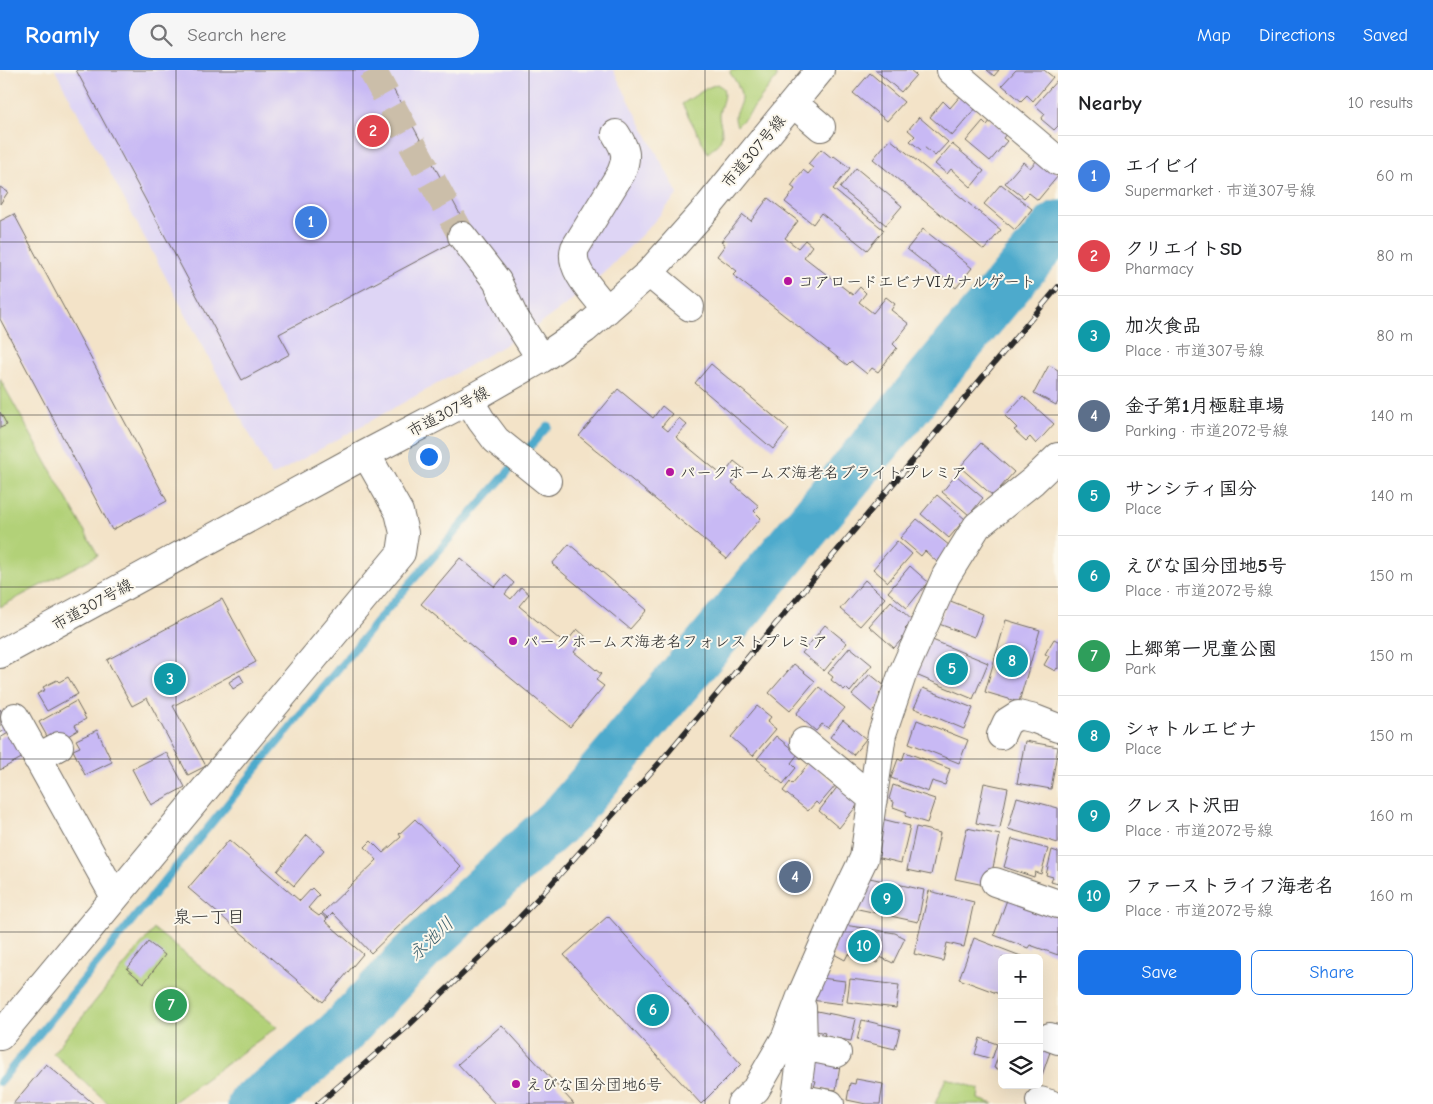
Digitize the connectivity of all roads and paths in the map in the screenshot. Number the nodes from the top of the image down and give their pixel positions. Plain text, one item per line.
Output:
1 (820, 70) edge
2 (951, 70) edge
3 (793, 104) junction
4 (821, 127) dead end
5 (616, 134) dead end
6 (1058, 161) edge
7 (462, 236) tunnel mouth
8 (469, 269) dead end
9 (649, 273) junction
10 (690, 307) dead end
11 (607, 310) junction
12 (513, 315) junction
13 (541, 359) junction
14 (469, 400) junction
15 (366, 454) junction
16 (1058, 457) edge
17 (531, 469) dead end
18 (0, 654) edge
19 (15, 717) dead end
20 (1058, 728) edge
21 (1001, 735) dead end
22 (804, 742) dead end
23 (873, 799) junction
24 (995, 882) dead end
25 (115, 897) junction
26 (1058, 904) edge
27 (802, 994) junction
28 (0, 1036) edge
29 (803, 1046) junction
30 (837, 1053) dead end
31 (754, 1099) edge
32 (796, 1101) edge
33 (830, 1104) edge

1 - 3 street, 市道307号線
2 - 6 street
3 - 4 street
3 - 9 street, 市道307号線
5 - 11 street
7 - 12 street
8 - 12 street
9 - 10 street
9 - 11 street, 市道307号線
11 - 13 street, 市道307号線
12 - 13 street
13 - 14 street, 市道307号線
14 - 15 street, 市道307号線
14 - 17 street
15 - 18 street, 市道307号線
15 - 25 street
16 - 23 street
19 - 25 street
20 - 21 street
22 - 23 street
23 - 27 street
24 - 26 street
25 - 28 street
27 - 29 street
27 - 31 street
29 - 30 street
29 - 32 street
32 - 33 street

